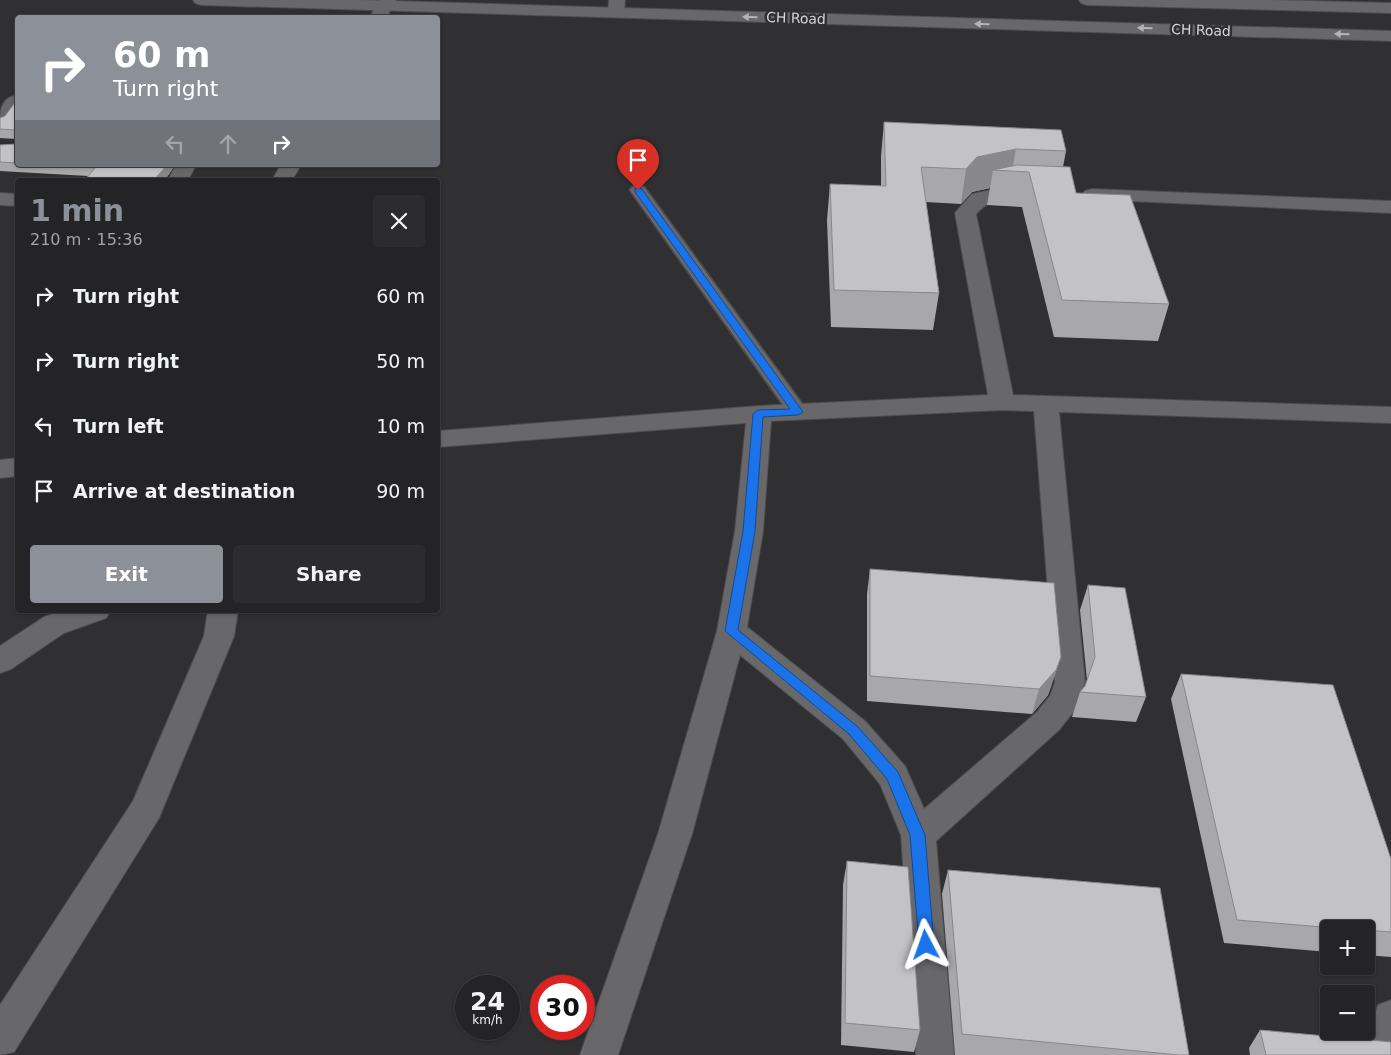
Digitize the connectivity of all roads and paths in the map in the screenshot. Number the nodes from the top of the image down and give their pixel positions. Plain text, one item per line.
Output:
1 (200, 0) edge
2 (1087, 0) edge
3 (1119, 0) edge
4 (616, 6) edge
5 (383, 8) edge
6 (1391, 8) edge
7 (1391, 36) edge
8 (10, 100) edge
9 (0, 120) edge
10 (290, 167) edge
11 (283, 178) edge
12 (638, 190) dead end
13 (0, 199) edge
14 (15, 200) edge
15 (1391, 207) edge
16 (1002, 402) junction
17 (1046, 403) junction
18 (798, 412) junction
19 (758, 414) junction
20 (1391, 415) edge
21 (440, 439) edge
22 (15, 467) edge
23 (0, 469) edge
24 (88, 613) edge
25 (223, 613) edge
26 (732, 631) junction
27 (0, 661) edge
28 (918, 835) junction
29 (1391, 1018) edge
30 (0, 1039) edge
31 (599, 1055) edge
32 (935, 1055) edge
33 (1379, 1055) edge

1 - 5 street, CH Road
2 - 3 street, CH Road
3 - 6 street, CH Road
4 - 5 street, CH Road
7 -> 4 street, CH Road
8 - 9 street
10 - 11 street
12 - 18 lane
13 - 14 street
15 - 16 street
16 - 17 street
16 - 18 street
17 - 20 street
17 - 28 street
18 - 19 street
19 - 21 street
19 - 26 street
22 - 23 street
24 - 27 street
25 - 30 street
26 - 28 street
26 - 31 street
28 - 32 street
29 - 33 street

